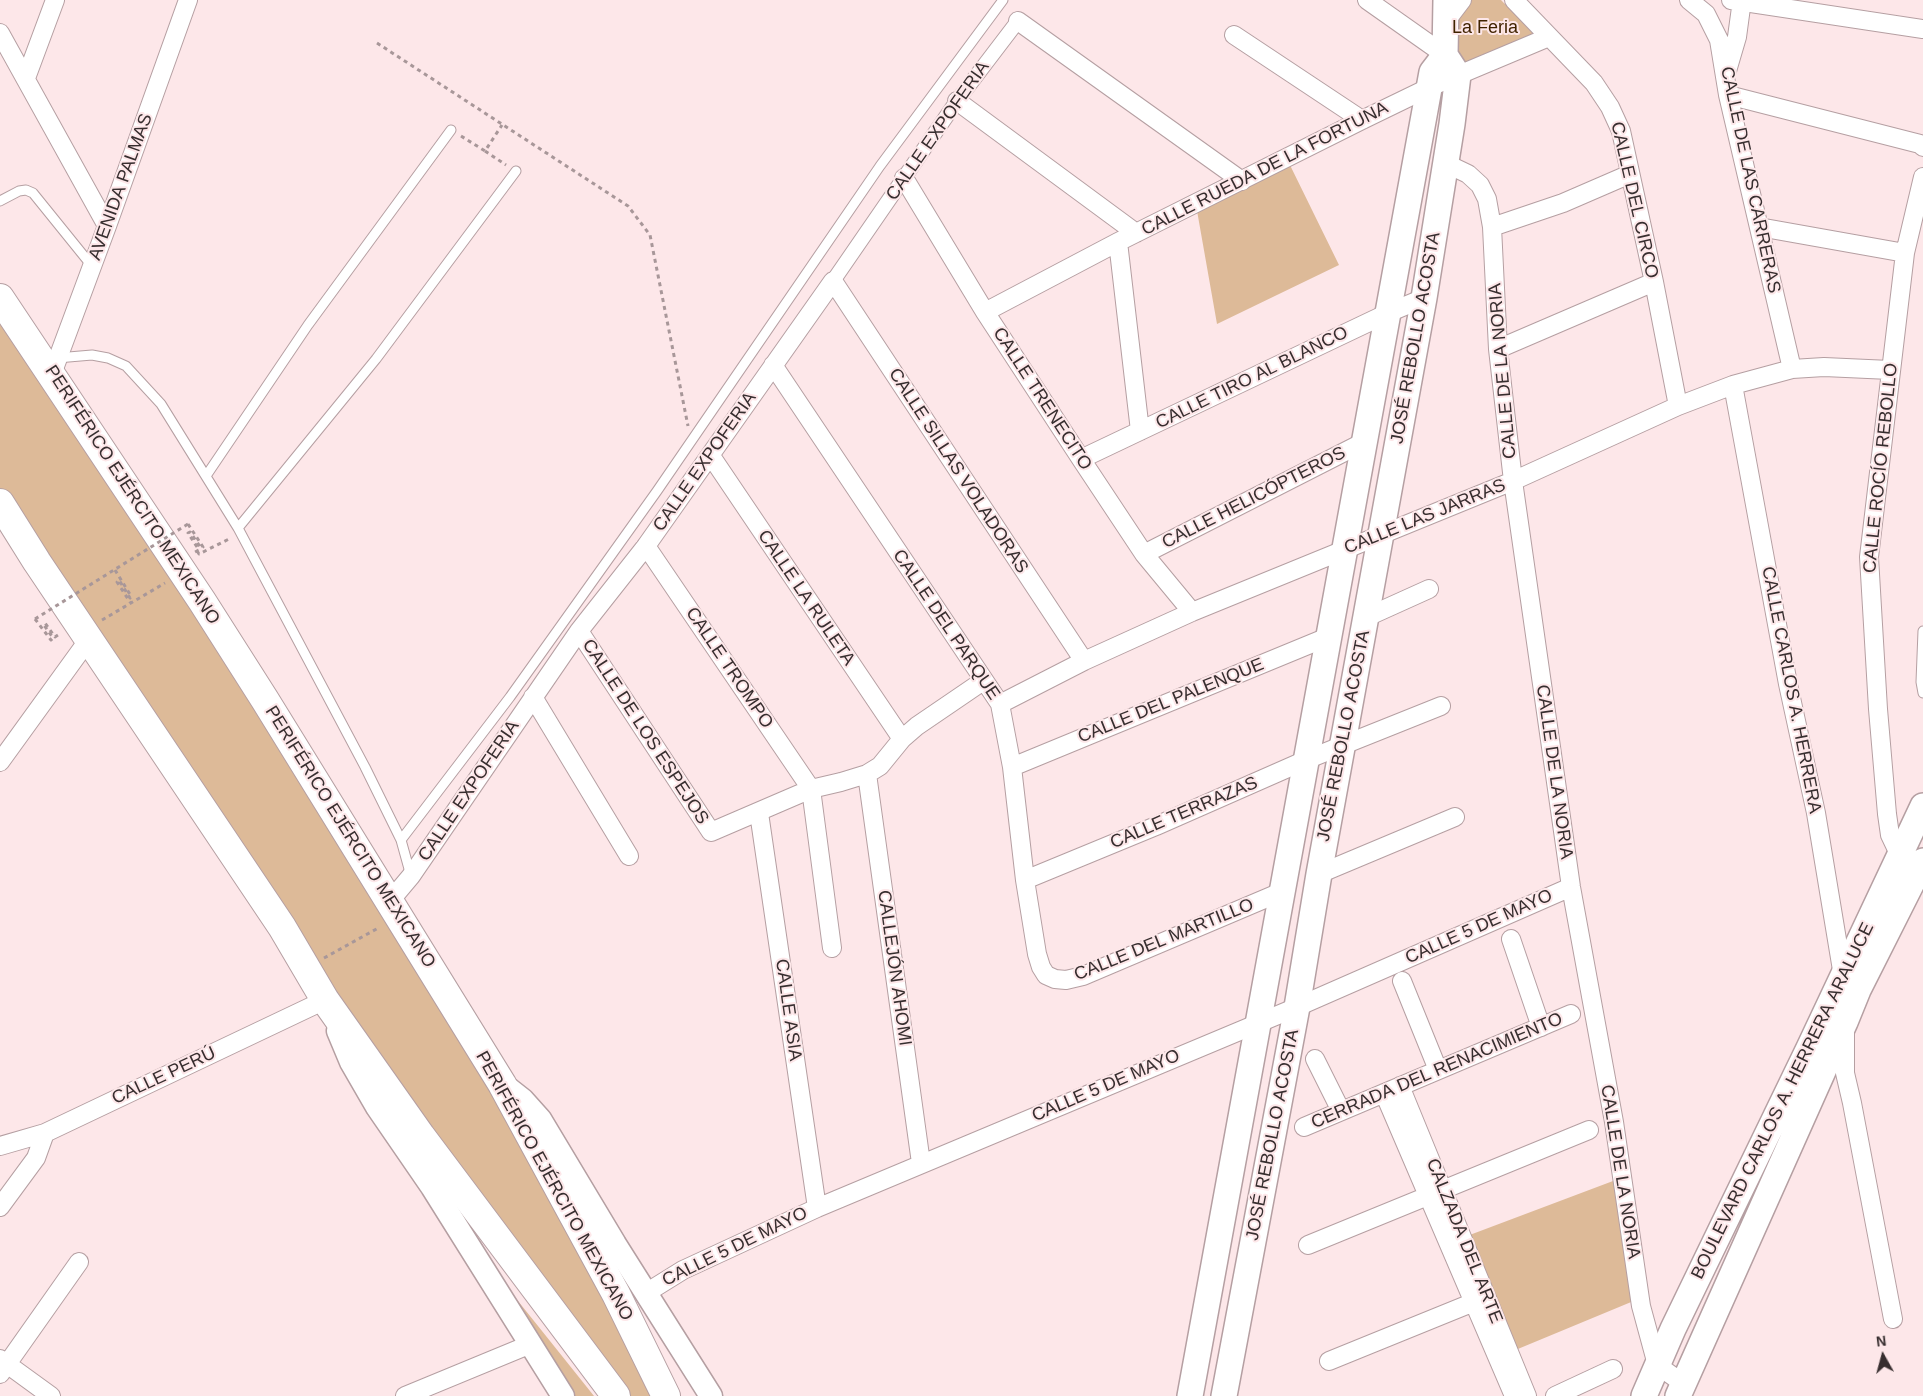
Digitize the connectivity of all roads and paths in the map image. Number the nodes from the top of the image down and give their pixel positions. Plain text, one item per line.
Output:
1 (55, 0) edge
2 (188, 0) edge
3 (1003, 0) edge
4 (1367, 0) edge
5 (1462, 0) edge
6 (1514, 0) edge
7 (1689, 0) edge
8 (1738, 0) edge
9 (1446, 11) edge
10 (1018, 21) joint
11 (1923, 29) edge
12 (0, 33) edge
13 (1234, 35) dead end
14 (1549, 37) junction
15 (377, 43) dead end
16 (1452, 65) junction
17 (1726, 74) junction
18 (26, 78) junction
19 (1430, 87) junction
20 (1728, 95) junction
21 (957, 101) junction
22 (1362, 120) junction
23 (502, 125) junction
24 (451, 130) joint
25 (1923, 147) edge
26 (485, 151) junction
27 (1445, 163) junction
28 (516, 171) joint
29 (1630, 174) junction
30 (1923, 177) edge
31 (904, 178) junction
32 (1242, 181) junction
33 (0, 201) edge
34 (107, 226) junction
35 (1759, 226) junction
36 (1492, 227) junction
37 (1136, 233) junction
38 (1118, 242) junction
39 (1905, 253) junction
40 (92, 266) junction
41 (833, 281) junction
42 (1654, 282) junction
43 (0, 298) edge
44 (1424, 298) junction
45 (985, 312) junction
46 (1388, 313) junction
47 (1498, 349) junction
48 (773, 365) junction
49 (55, 366) junction
50 (1792, 369) junction
51 (1890, 370) junction
52 (1733, 385) junction
53 (1678, 406) junction
54 (1140, 431) junction
55 (691, 441) junction
56 (1364, 442) junction
57 (711, 456) junction
58 (1080, 459) junction
59 (206, 476) junction
60 (1512, 481) junction
61 (0, 503) edge
62 (239, 531) junction
63 (1381, 536) junction
64 (646, 546) junction
65 (1345, 550) junction
66 (1144, 554) junction
67 (186, 562) junction
68 (115, 570) junction
69 (1429, 589) dead end
70 (130, 602) junction
71 (1192, 612) junction
72 (1367, 617) junction
73 (84, 631) junction
74 (579, 631) junction
75 (1923, 631) edge
76 (1330, 636) junction
77 (1084, 661) junction
78 (983, 681) junction
79 (1923, 693) edge
80 (533, 696) junction
81 (1000, 704) junction
82 (1441, 706) dead end
83 (902, 740) junction
84 (1343, 745) junction
85 (1306, 760) junction
86 (0, 762) edge
87 (1012, 767) junction
88 (867, 774) junction
89 (811, 789) junction
90 (1923, 806) edge
91 (759, 813) junction
92 (1455, 817) dead end
93 (401, 840) junction
94 (628, 856) dead end
95 (1915, 860) edge
96 (1318, 874) junction
97 (411, 876) junction
98 (1025, 880) junction
99 (1571, 887) junction
100 (1281, 892) junction
101 (394, 909) junction
102 (1511, 939) dead end
103 (832, 948) dead end
104 (306, 968) junction
105 (1046, 975) joint
106 (1402, 982) dead end
107 (1850, 983) junction
108 (325, 1000) junction
109 (1297, 1007) junction
110 (1571, 1014) dead end
111 (1259, 1022) junction
112 (1845, 1022) junction
113 (1541, 1027) junction
114 (1315, 1059) dead end
115 (1438, 1070) junction
116 (502, 1084) junction
117 (1392, 1090) junction
118 (1341, 1111) junction
119 (1304, 1126) dead end
120 (1589, 1130) dead end
121 (45, 1133) junction
122 (0, 1146) edge
123 (921, 1163) junction
124 (1435, 1192) junction
125 (0, 1206) edge
126 (817, 1208) junction
127 (1308, 1245) dead end
128 (79, 1262) dead end
129 (646, 1292) junction
130 (1480, 1300) junction
131 (1204, 1317) junction
132 (1893, 1319) dead end
133 (1238, 1323) junction
134 (531, 1344) junction
135 (1329, 1361) dead end
136 (1657, 1365) junction
137 (2, 1366) edge
138 (1613, 1369) dead end
139 (1681, 1390) edge
140 (410, 1395) edge
141 (51, 1396) edge
142 (563, 1396) edge
143 (616, 1396) edge
144 (666, 1396) edge
145 (711, 1396) edge
146 (1190, 1396) edge
147 (1224, 1396) edge
148 (1514, 1396) edge
149 (1527, 1396) edge
150 (1555, 1396) edge
151 (1644, 1396) edge

1 - 18 street
2 - 34 street, AVENIDA PALMAS
3 - 55 lane
4 - 16 street
5 - 9 street
6 - 14 street, CALLE DEL CIRCO
7 - 17 street, CALLE DE LAS CARRERAS
8 - 11 street
8 - 17 street
9 - 16 main road
10 - 21 street, CALLE EXPOFERIA
10 - 32 street
12 - 18 street
13 - 22 street
14 - 16 street
14 - 29 street, CALLE DEL CIRCO
15 - 23 path
16 - 19 main road
16 - 27 main road, JOSÉ REBOLLO ACOSTA
17 - 20 street, CALLE DE LAS CARRERAS
18 - 34 street
19 - 22 street, CALLE RUEDA DE LA FORTUNA
19 - 46 main road, JOSÉ REBOLLO ACOSTA
20 - 25 street
20 - 35 street, CALLE DE LAS CARRERAS
21 - 31 street, CALLE EXPOFERIA
21 - 37 street
22 - 32 street, CALLE RUEDA DE LA FORTUNA
23 - 26 path
23 - 55 path
24 - 26 path
24 - 59 lane
26 - 28 path
27 - 36 street, CALLE DE LA NORIA
27 - 44 main road, JOSÉ REBOLLO ACOSTA
28 - 62 lane
29 - 36 street
29 - 42 street, CALLE DEL CIRCO
30 - 39 street, CALLE ROCÍO REBOLLO
31 - 41 street, CALLE EXPOFERIA
31 - 45 street, CALLE TRENECITO
32 - 37 street, CALLE RUEDA DE LA FORTUNA
33 - 40 lane
34 - 40 street, AVENIDA PALMAS
35 - 39 street
35 - 50 street, CALLE DE LAS CARRERAS
36 - 47 street, CALLE DE LA NORIA
37 - 38 street, CALLE RUEDA DE LA FORTUNA
38 - 45 street, CALLE RUEDA DE LA FORTUNA
38 - 54 street
39 - 51 street, CALLE ROCÍO REBOLLO
40 - 49 street, AVENIDA PALMAS
41 - 48 street, CALLE EXPOFERIA
41 - 77 street, CALLE SILLAS VOLADORAS
42 - 47 street
42 - 53 street, CALLE DEL CIRCO
43 - 49 highway, PERIFÉRICO EJÉRCITO MEXICANO
44 - 46 street, CALLE TIRO AL BLANCO
44 - 63 main road, JOSÉ REBOLLO ACOSTA
45 - 58 street, CALLE TRENECITO
46 - 54 street, CALLE TIRO AL BLANCO
46 - 56 main road, JOSÉ REBOLLO ACOSTA
47 - 60 street, CALLE DE LA NORIA
48 - 57 street, CALLE EXPOFERIA
48 - 78 street, CALLE DEL PARQUE
49 - 59 lane
49 - 67 highway, PERIFÉRICO EJÉRCITO MEXICANO
50 - 51 street, CALLE LAS JARRAS
50 - 52 street, CALLE LAS JARRAS
51 - 95 street, CALLE ROCÍO REBOLLO
52 - 53 street, CALLE LAS JARRAS
52 - 107 street, CALLE CARLOS A. HERRERA
53 - 60 street, CALLE LAS JARRAS
54 - 58 street, CALLE TIRO AL BLANCO
55 - 93 lane
56 - 65 main road, JOSÉ REBOLLO ACOSTA
56 - 66 street, CALLE HELICÓPTEROS
57 - 64 street, CALLE EXPOFERIA
57 - 83 street, CALLE LA RULETA
58 - 66 street, CALLE TRENECITO
59 - 62 lane
60 - 63 street, CALLE LAS JARRAS
60 - 99 street, CALLE DE LA NORIA
61 - 73 highway
62 - 67 path
62 - 93 lane
63 - 65 street, CALLE LAS JARRAS
63 - 72 main road, JOSÉ REBOLLO ACOSTA
64 - 74 street, CALLE EXPOFERIA
64 - 89 street, CALLE TROMPO
65 - 71 street, CALLE LAS JARRAS
65 - 76 main road, JOSÉ REBOLLO ACOSTA
66 - 71 street, CALLE TRENECITO
67 - 68 path, bridge
67 - 70 path
67 - 101 highway, PERIFÉRICO EJÉRCITO MEXICANO
68 - 70 path
68 - 73 path, bridge
69 - 72 street
70 - 73 path
71 - 77 street, CALLE LAS JARRAS
72 - 84 main road, JOSÉ REBOLLO ACOSTA
73 - 86 street
73 - 104 highway
74 - 80 street, CALLE EXPOFERIA
74 - 91 street, CALLE DE LOS ESPEJOS
75 - 79 lane
76 - 85 main road, JOSÉ REBOLLO ACOSTA
76 - 87 street, CALLE DEL PALENQUE
77 - 81 street, CALLE LAS JARRAS
78 - 81 street, CALLE DEL PARQUE
78 - 83 street
80 - 94 street
80 - 97 street, CALLE EXPOFERIA
81 - 87 street, CALLE DEL PARQUE
82 - 84 street, CALLE TERRAZAS
83 - 88 street
84 - 85 street, CALLE TERRAZAS
84 - 96 main road, JOSÉ REBOLLO ACOSTA
85 - 98 street, CALLE TERRAZAS
85 - 100 main road, JOSÉ REBOLLO ACOSTA
87 - 98 street, CALLE DEL PARQUE
88 - 89 street
88 - 123 street, CALLEJÓN AHOMI
89 - 91 street
89 - 103 street
90 - 95 main road, BOULEVARD CARLOS A. HERRERA ARALUCE
91 - 126 street, CALLE ASIA
92 - 96 street
93 - 97 lane
95 - 107 main road, BOULEVARD CARLOS A. HERRERA ARALUCE
96 - 109 main road, JOSÉ REBOLLO ACOSTA
97 - 101 street, CALLE EXPOFERIA
98 - 105 street, CALLE DEL PARQUE
99 - 109 street, CALLE 5 DE MAYO
99 - 136 street, CALLE DE LA NORIA
100 - 105 street, CALLE DEL MARTILLO
100 - 111 main road, JOSÉ REBOLLO ACOSTA
101 - 104 path
101 - 116 highway, PERIFÉRICO EJÉRCITO MEXICANO
102 - 113 street
104 - 108 highway
106 - 115 street
107 - 112 main road, BOULEVARD CARLOS A. HERRERA ARALUCE
107 - 136 main road, BOULEVARD CARLOS A. HERRERA ARALUCE
108 - 121 street, CALLE PERÚ
108 - 134 street
108 - 143 highway
109 - 111 street, CALLE 5 DE MAYO
109 - 133 main road, JOSÉ REBOLLO ACOSTA
110 - 113 street, CERRADA DEL RENACIMIENTO
111 - 123 street, CALLE 5 DE MAYO
111 - 131 main road, JOSÉ REBOLLO ACOSTA
112 - 132 street
112 - 139 main road, BOULEVARD CARLOS A. HERRERA ARALUCE
113 - 115 street, CERRADA DEL RENACIMIENTO
114 - 118 street
115 - 117 street, CERRADA DEL RENACIMIENTO
116 - 129 street
116 - 144 highway, PERIFÉRICO EJÉRCITO MEXICANO
117 - 118 street, CERRADA DEL RENACIMIENTO
117 - 124 street, CALZADA DEL ARTE
118 - 119 street, CERRADA DEL RENACIMIENTO
120 - 124 street
121 - 122 street, CALLE PERÚ
121 - 125 street
123 - 126 street, CALLE 5 DE MAYO
124 - 127 street
124 - 130 street, CALZADA DEL ARTE
126 - 129 street, CALLE 5 DE MAYO
128 - 137 street
129 - 145 street
130 - 135 street
130 - 148 street, CALZADA DEL ARTE
130 - 149 street, CALZADA DEL ARTE
131 - 133 main road
131 - 146 main road, JOSÉ REBOLLO ACOSTA
133 - 147 main road, JOSÉ REBOLLO ACOSTA
134 - 140 street
134 - 142 street
136 - 139 street
136 - 151 main road, BOULEVARD CARLOS A. HERRERA ARALUCE
137 - 141 street
138 - 150 street

